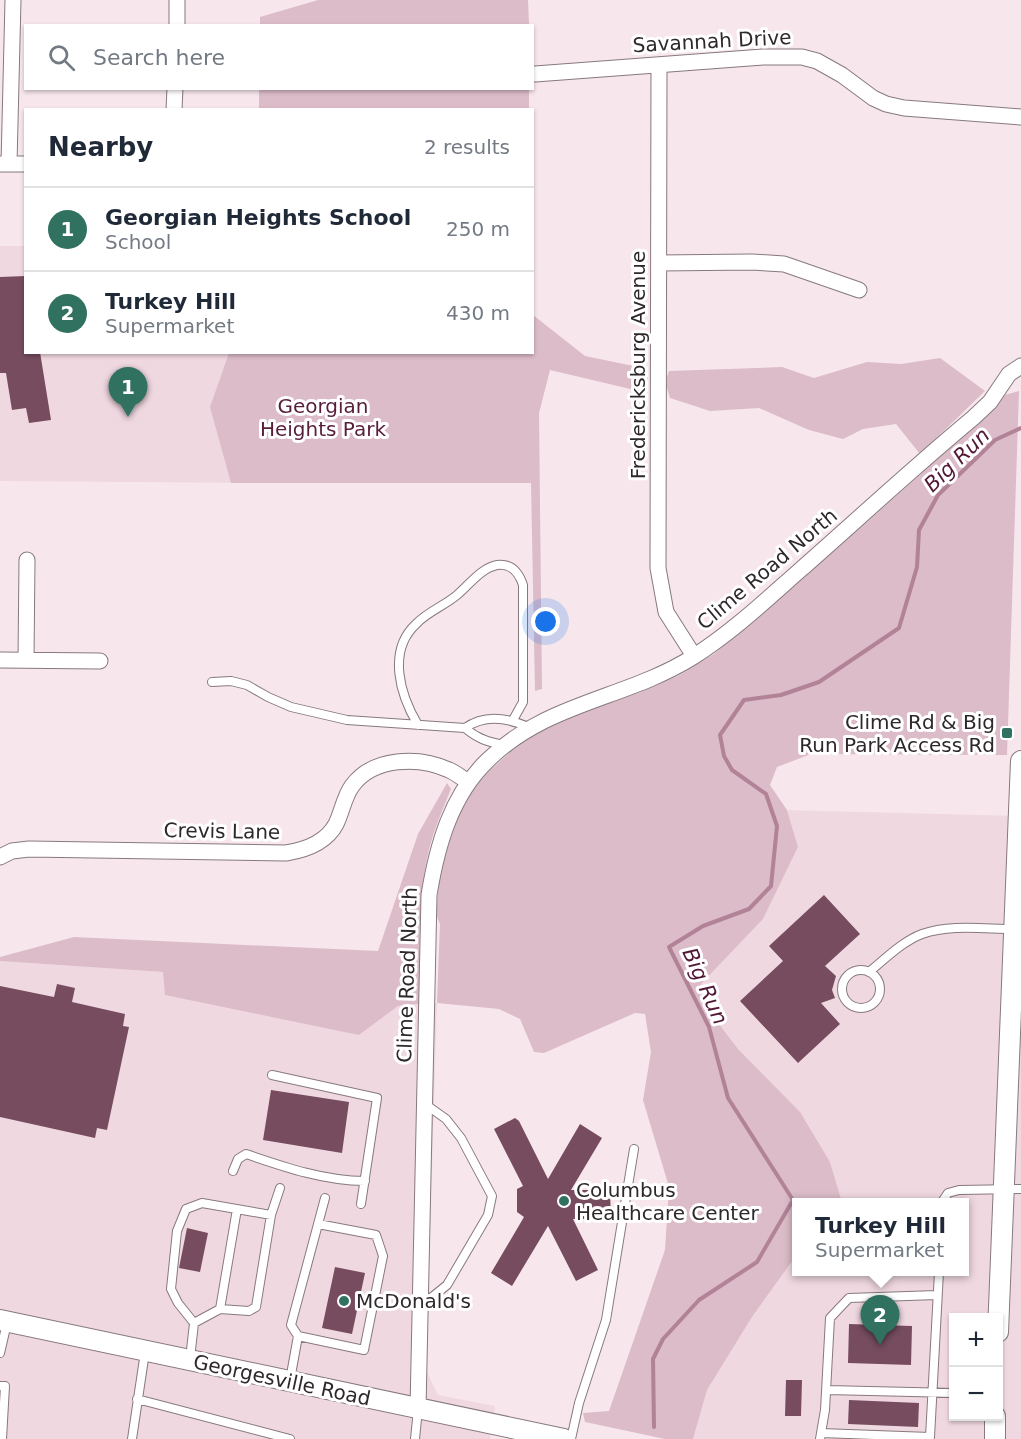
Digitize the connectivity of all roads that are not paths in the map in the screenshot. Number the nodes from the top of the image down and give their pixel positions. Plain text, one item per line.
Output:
1 (13, 0) edge
2 (177, 0) edge
3 (177, 24) edge
4 (659, 65) junction
5 (535, 74) dead end
6 (174, 90) edge
7 (174, 108) edge
8 (1021, 117) edge
9 (5, 164) edge
10 (24, 164) edge
11 (659, 263) junction
12 (859, 290) dead end
13 (1021, 366) edge
14 (27, 560) dead end
15 (694, 656) junction
16 (0, 660) edge
17 (26, 660) junction
18 (100, 661) dead end
19 (212, 682) dead end
20 (513, 720) junction
21 (418, 725) junction
22 (465, 728) junction
23 (530, 728) junction
24 (506, 745) junction
25 (1021, 761) edge
26 (468, 782) junction
27 (0, 857) edge
28 (1015, 929) junction
29 (869, 972) junction
30 (272, 1075) dead end
31 (424, 1103) junction
32 (634, 1149) dead end
33 (233, 1171) dead end
34 (365, 1181) junction
35 (280, 1188) dead end
36 (1013, 1188) edge
37 (325, 1198) dead end
38 (945, 1198) edge
39 (361, 1204) dead end
40 (237, 1209) junction
41 (271, 1215) junction
42 (318, 1224) junction
43 (939, 1276) edge
44 (938, 1295) junction
45 (420, 1307) junction
46 (220, 1309) junction
47 (1001, 1313) edge
48 (3, 1321) edge
49 (194, 1323) junction
50 (298, 1336) junction
51 (145, 1352) junction
52 (0, 1353) edge
53 (189, 1361) junction
54 (290, 1382) junction
55 (0, 1386) edge
56 (826, 1390) junction
57 (932, 1392) junction
58 (949, 1393) edge
59 (137, 1399) junction
60 (418, 1409) junction
61 (995, 1421) edge
62 (820, 1436) edge
63 (2, 1439) edge
64 (132, 1439) edge
65 (290, 1439) edge
66 (415, 1439) edge
67 (564, 1439) edge
68 (571, 1439) edge
69 (995, 1439) edge

1 - 9 street
2 - 3 street
4 - 5 street, Savannah Drive
4 - 8 street, Savannah Drive
4 - 11 street, Fredericksburg Avenue
6 - 7 street
9 - 10 street
11 - 12 street
11 - 15 street, Fredericksburg Avenue
13 - 15 street, Clime Road North
14 - 17 street
15 - 23 street, Clime Road North
16 - 17 street
17 - 18 street
19 - 21 lane
20 - 21 lane
20 - 22 lane
20 - 23 lane
21 - 22 lane
22 - 24 lane
23 - 24 street, Clime Road North
24 - 26 street, Clime Road North
25 - 28 main road
26 - 27 street, Crevis Lane
26 - 31 street, Clime Road North
28 - 29 lane
28 - 36 main road
29 - 29 lane
30 - 34 lane
31 - 45 street, Clime Road North
31 - 45 lane
32 - 68 lane
33 - 34 lane
34 - 39 lane
35 - 41 lane
36 - 38 lane
36 - 47 main road
37 - 42 lane
40 - 41 lane
40 - 46 lane
40 - 49 lane
41 - 46 lane
42 - 50 lane
42 - 50 lane
43 - 44 lane
44 - 56 lane
44 - 57 lane
45 - 60 street, Clime Road North
46 - 49 lane
48 - 51 main road, Georgesville Road
48 - 52 lane
49 - 53 lane
50 - 54 lane
51 - 53 main road, Georgesville Road
51 - 59 lane
53 - 54 main road, Georgesville Road
54 - 60 main road, Georgesville Road
55 - 63 lane
56 - 57 lane
56 - 62 lane
57 - 58 lane
57 - 62 lane
59 - 64 lane
59 - 65 lane
60 - 66 lane
60 - 67 main road, Georgesville Road
61 - 69 main road

